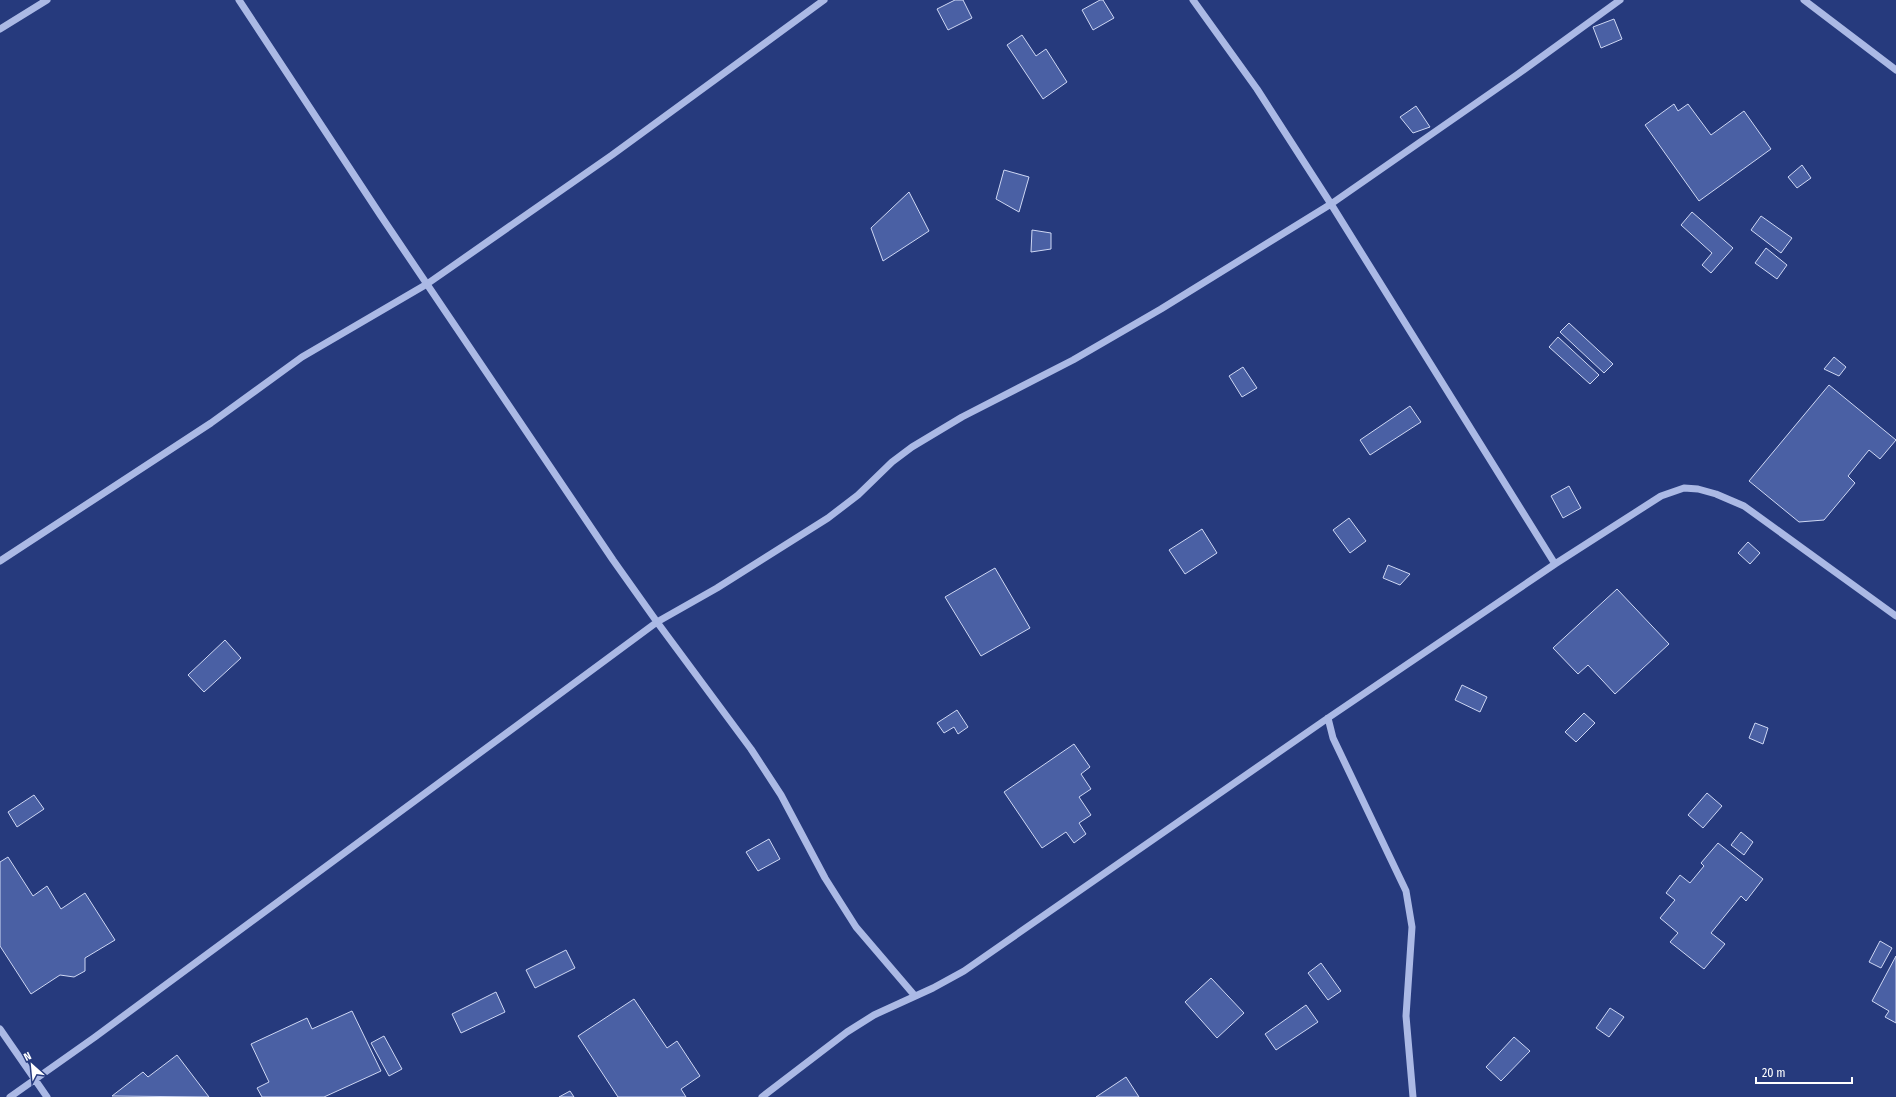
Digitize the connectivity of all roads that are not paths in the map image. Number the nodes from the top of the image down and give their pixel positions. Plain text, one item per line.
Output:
1 (47, 0) edge
2 (239, 0) edge
3 (824, 0) edge
4 (1193, 0) edge
5 (1620, 0) edge
6 (1804, 0) edge
7 (0, 29) edge
8 (1896, 70) edge
9 (1331, 204) junction
10 (427, 284) junction
11 (0, 560) edge
12 (1555, 564) junction
13 (1896, 616) edge
14 (656, 622) junction
15 (1328, 718) junction
16 (915, 996) junction
17 (0, 1029) edge
18 (35, 1079) junction
19 (10, 1097) edge
20 (46, 1097) edge
21 (762, 1097) edge
22 (1413, 1097) edge

1 - 7 street
2 - 10 street
3 - 10 street
4 - 9 street
5 - 9 street
6 - 8 street
9 - 12 street
9 - 14 street
10 - 11 street
10 - 14 street
12 - 13 street
12 - 15 street
14 - 16 street
14 - 18 street
15 - 16 street
15 - 22 street
16 - 21 street
17 - 18 street
18 - 19 street
18 - 20 street

